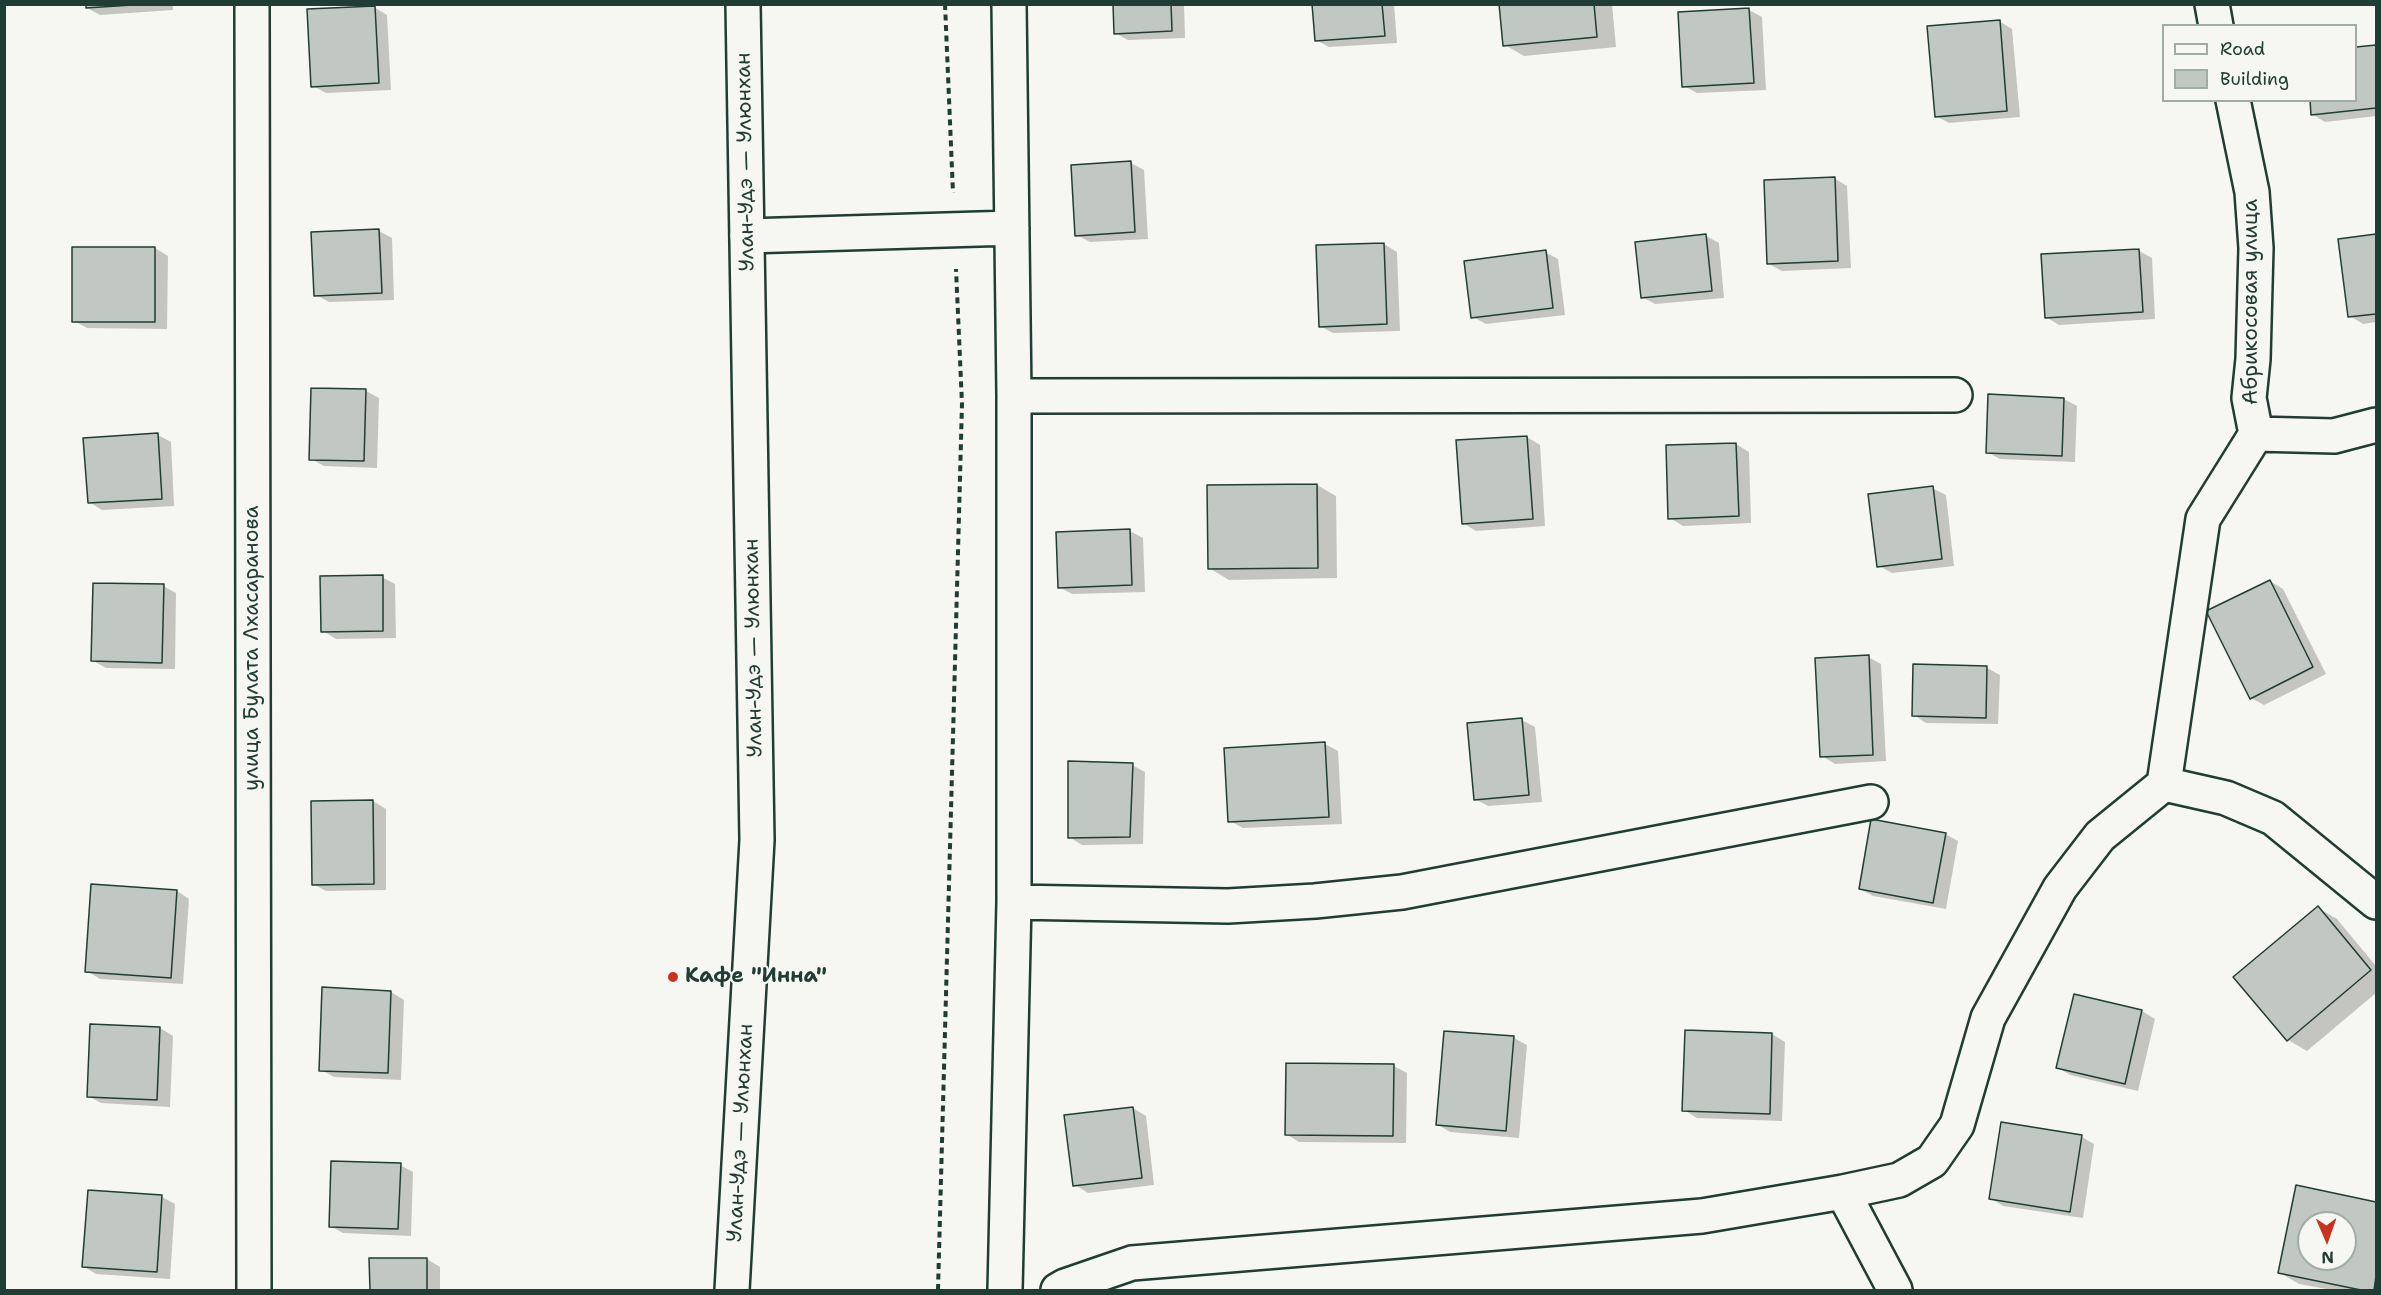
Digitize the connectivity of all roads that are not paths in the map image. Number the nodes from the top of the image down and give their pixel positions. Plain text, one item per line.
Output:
1 (252, 4) edge
2 (743, 4) edge
3 (1009, 4) edge
4 (2212, 4) edge
5 (2216, 24) edge
6 (2233, 102) edge
7 (1012, 228) junction
8 (747, 236) junction
9 (1954, 395) dead end
10 (1014, 396) junction
11 (2376, 425) edge
12 (2256, 434) junction
13 (2164, 784) junction
14 (1871, 802) dead end
15 (1014, 902) junction
16 (2376, 902) edge
17 (1843, 1192) junction
18 (254, 1290) edge
19 (732, 1290) edge
20 (1005, 1290) edge
21 (1058, 1290) edge
22 (1895, 1290) edge

1 - 18 street, улица Булата Лхасаранова
2 - 8 street, Улан-Удэ — Улюнхан
3 - 7 street
4 - 5 street
6 - 12 street, Абрикосовая улица
7 - 8 street
7 - 10 street
8 - 19 street, Улан-Удэ — Улюнхан
9 - 10 street
10 - 15 street
11 - 12 street
12 - 13 street
13 - 16 street
13 - 17 street
14 - 15 street
15 - 20 street
17 - 21 street
17 - 22 street

